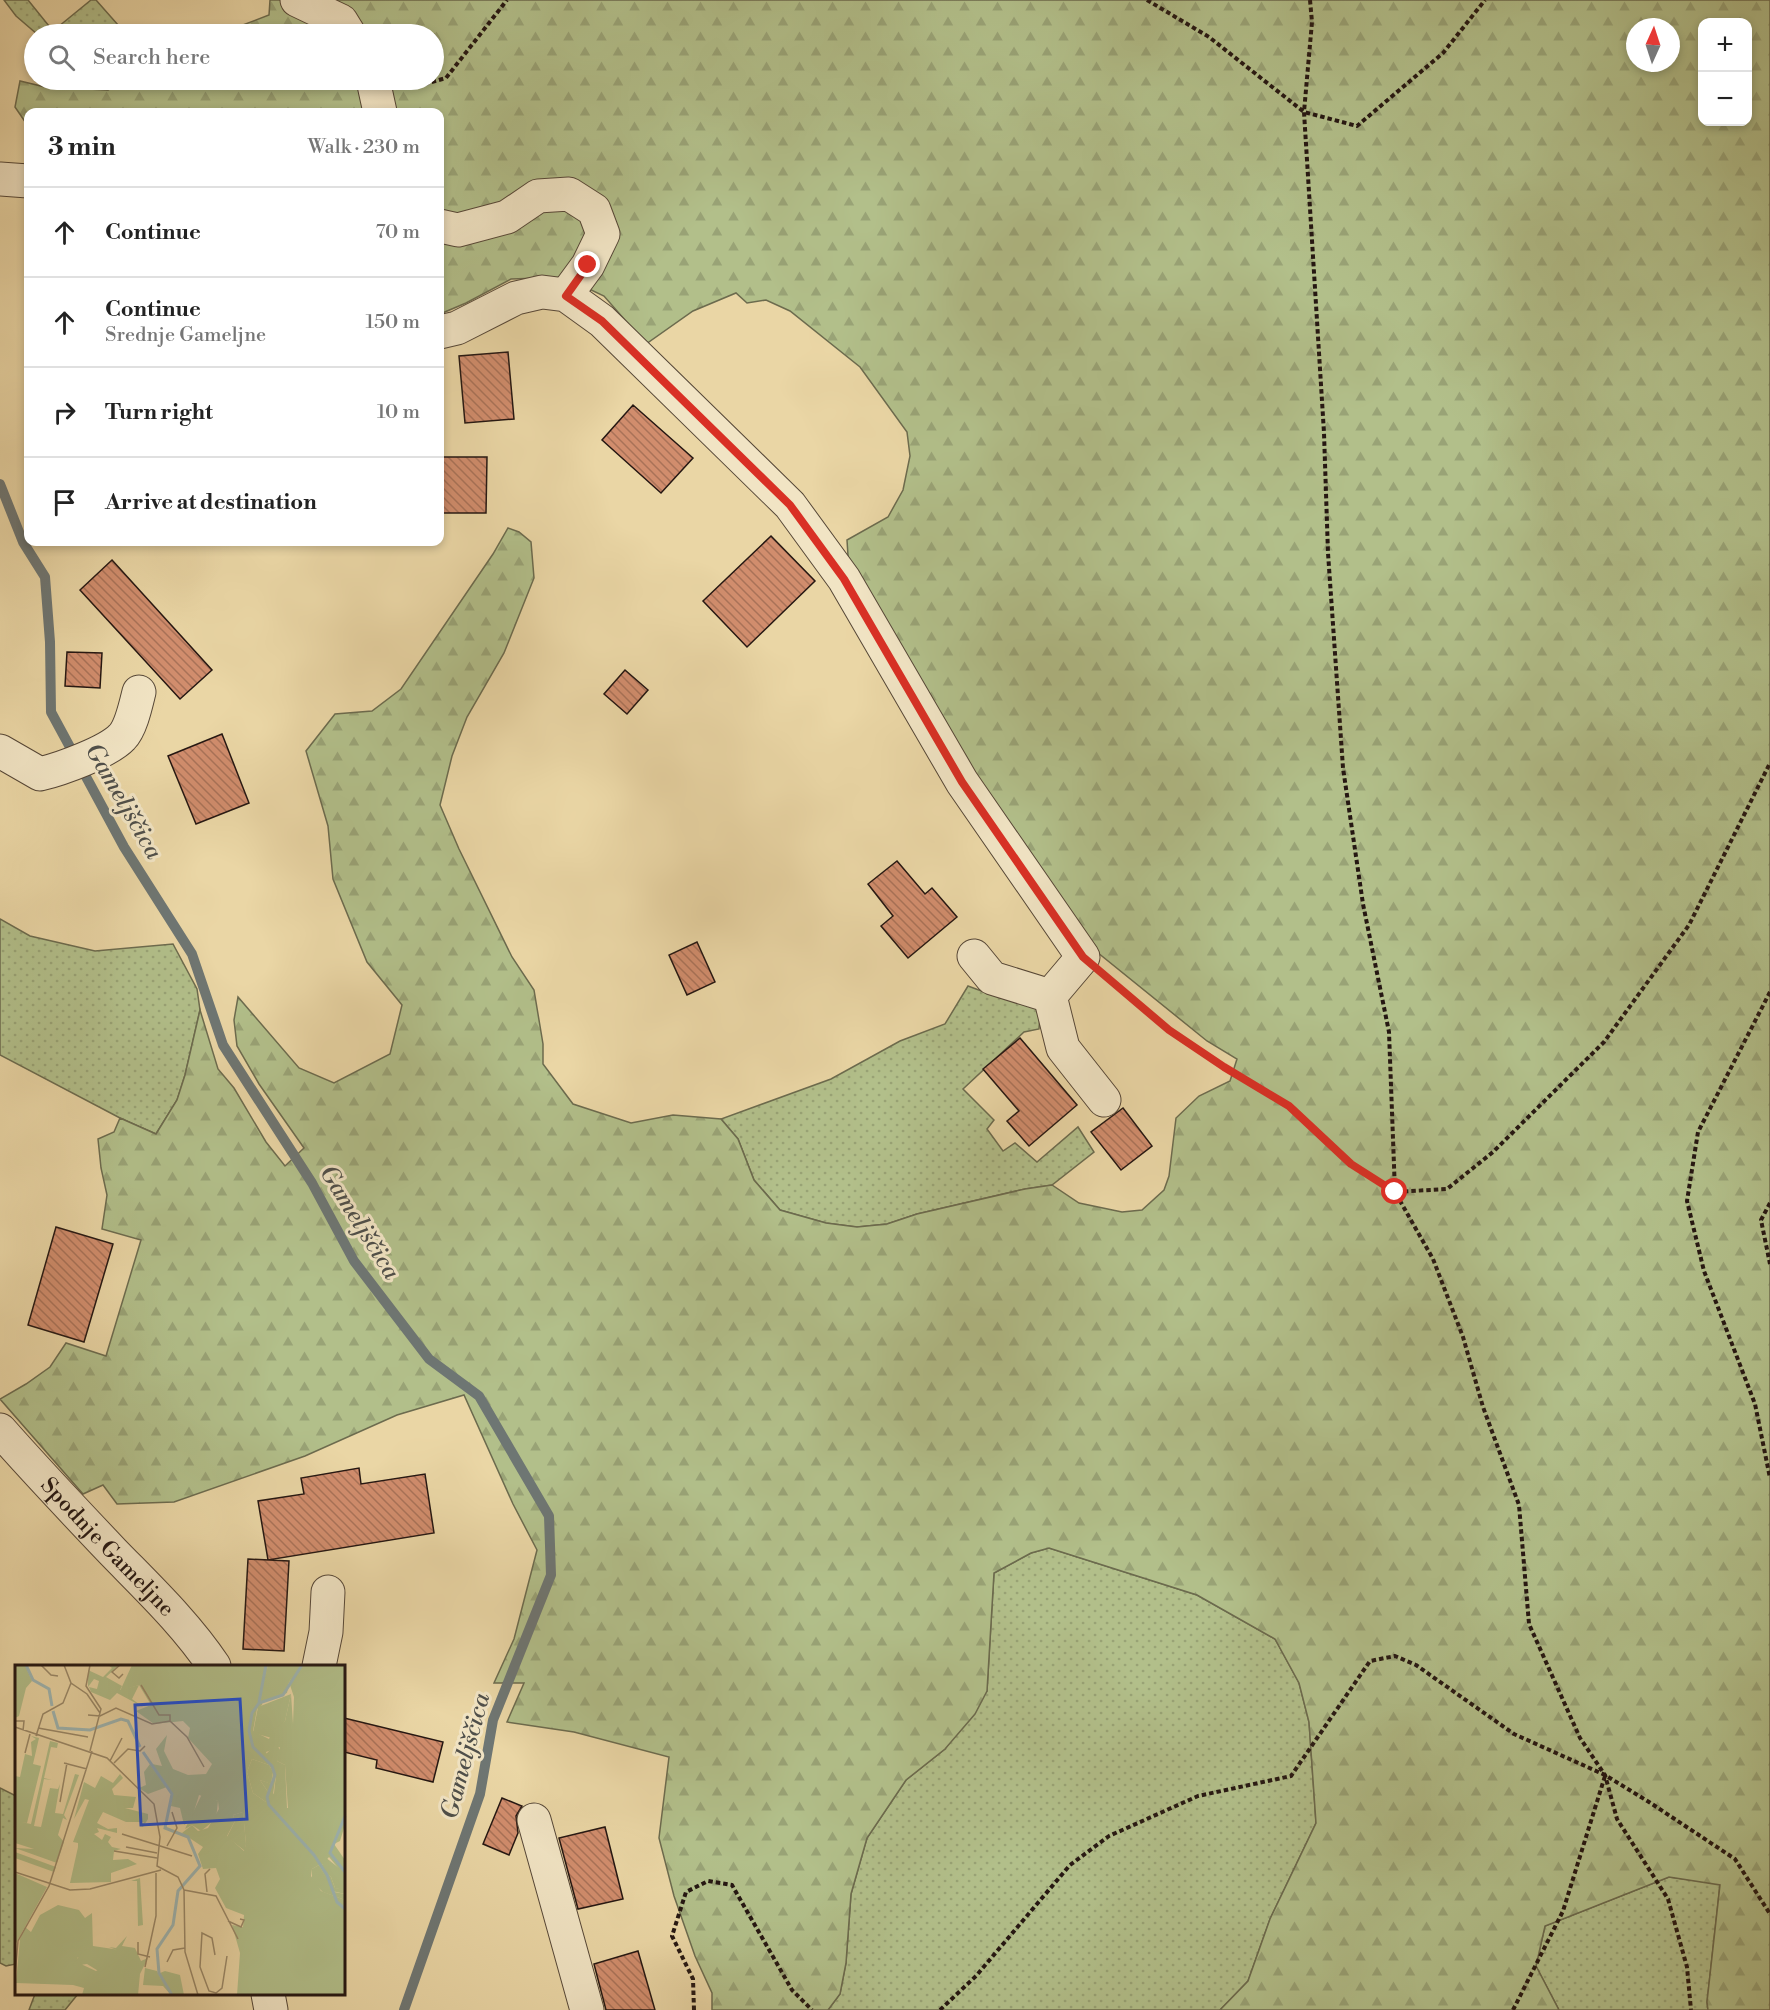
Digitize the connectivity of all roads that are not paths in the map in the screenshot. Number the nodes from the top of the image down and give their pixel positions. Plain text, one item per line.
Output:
1 (297, 0) edge
2 (343, 24) edge
3 (375, 90) edge
4 (379, 108) edge
5 (0, 179) edge
6 (24, 181) edge
7 (444, 227) edge
8 (566, 296) junction
9 (444, 331) edge
10 (139, 692) dead end
11 (0, 751) edge
12 (974, 956) dead end
13 (1050, 996) junction
14 (1104, 1100) dead end
15 (0, 1430) edge
16 (328, 1592) dead end
17 (213, 1665) edge
18 (319, 1665) edge
19 (534, 1820) dead end
20 (268, 1995) edge
21 (271, 2010) edge
22 (587, 2010) edge

1 - 2 street
3 - 4 street
5 - 6 street
7 - 8 street
8 - 9 street
8 - 13 street
10 - 11 street
12 - 13 street
13 - 14 street
15 - 17 street, Spodnje Gameljne
16 - 18 street
19 - 22 street
20 - 21 street

